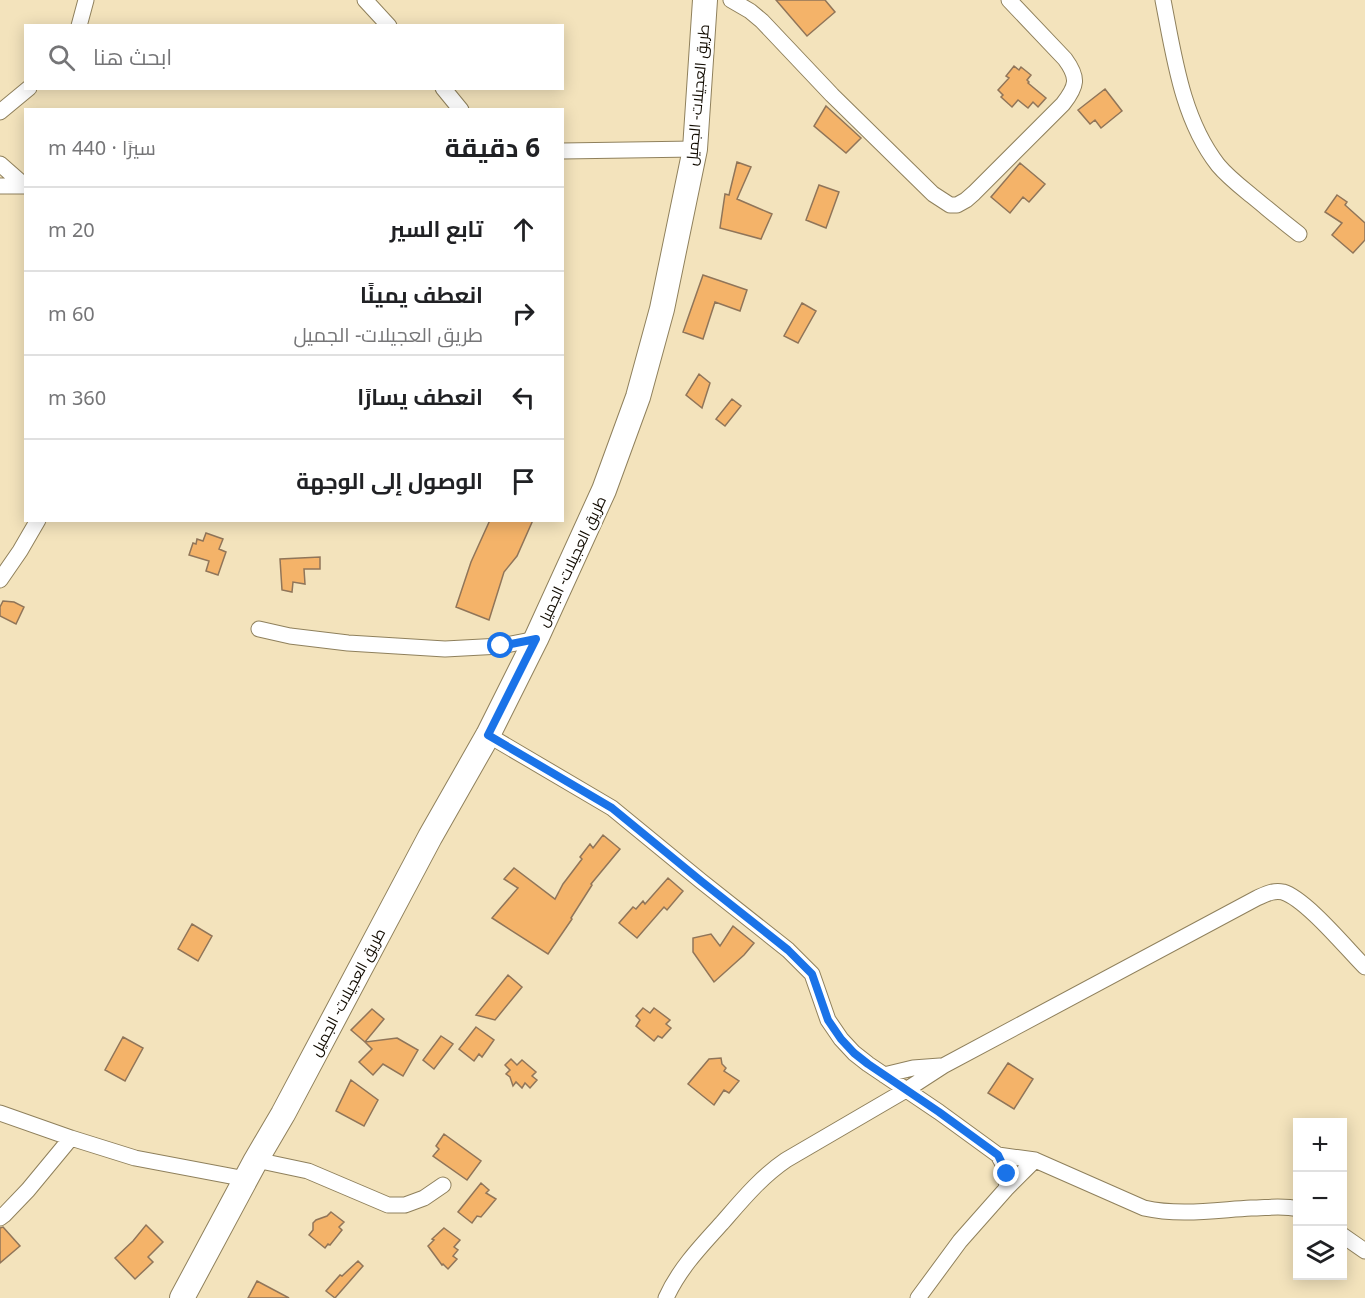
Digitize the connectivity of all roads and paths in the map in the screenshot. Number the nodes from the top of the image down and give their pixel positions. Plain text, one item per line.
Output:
1 (86, 0) edge
2 (364, 0) edge
3 (705, 0) edge
4 (731, 0) edge
5 (1009, 0) edge
6 (1163, 0) edge
7 (80, 24) edge
8 (387, 24) edge
9 (27, 90) edge
10 (445, 90) edge
11 (459, 108) edge
12 (0, 112) edge
13 (695, 149) junction
14 (564, 151) edge
15 (0, 164) edge
16 (24, 185) edge
17 (0, 186) edge
18 (24, 186) edge
19 (1299, 234) dead end
20 (37, 522) edge
21 (0, 580) edge
22 (259, 629) dead end
23 (536, 639) junction
24 (488, 735) junction
25 (1365, 968) edge
26 (943, 1066) junction
27 (884, 1075) junction
28 (906, 1090) junction
29 (0, 1113) edge
30 (71, 1138) junction
31 (998, 1155) junction
32 (1035, 1160) junction
33 (251, 1170) junction
34 (443, 1185) dead end
35 (1006, 1189) junction
36 (1293, 1209) edge
37 (0, 1218) edge
38 (1347, 1238) edge
39 (1365, 1251) edge
40 (182, 1298) edge
41 (666, 1298) edge
42 (918, 1298) edge

1 - 7 street
2 - 8 street
3 - 13 main road, طريق العجيلات- الجميل
4 - 5 street
6 - 19 street
9 - 12 street
10 - 11 street
13 - 14 street
13 - 23 main road, طريق العجيلات- الجميل
15 - 16 street
17 - 18 street
20 - 21 street
22 - 23 street
23 - 24 main road, طريق العجيلات- الجميل
24 - 27 street
24 - 33 main road, طريق العجيلات- الجميل
25 - 26 street
26 - 27 street
26 - 28 street
27 - 28 street
28 - 31 street
28 - 41 street
29 - 30 street
30 - 33 street
30 - 37 street
31 - 32 street
31 - 35 street
32 - 35 street
32 - 36 street
33 - 34 street
33 - 40 main road, طريق العجيلات- الجميل
35 - 42 street
38 - 39 street

